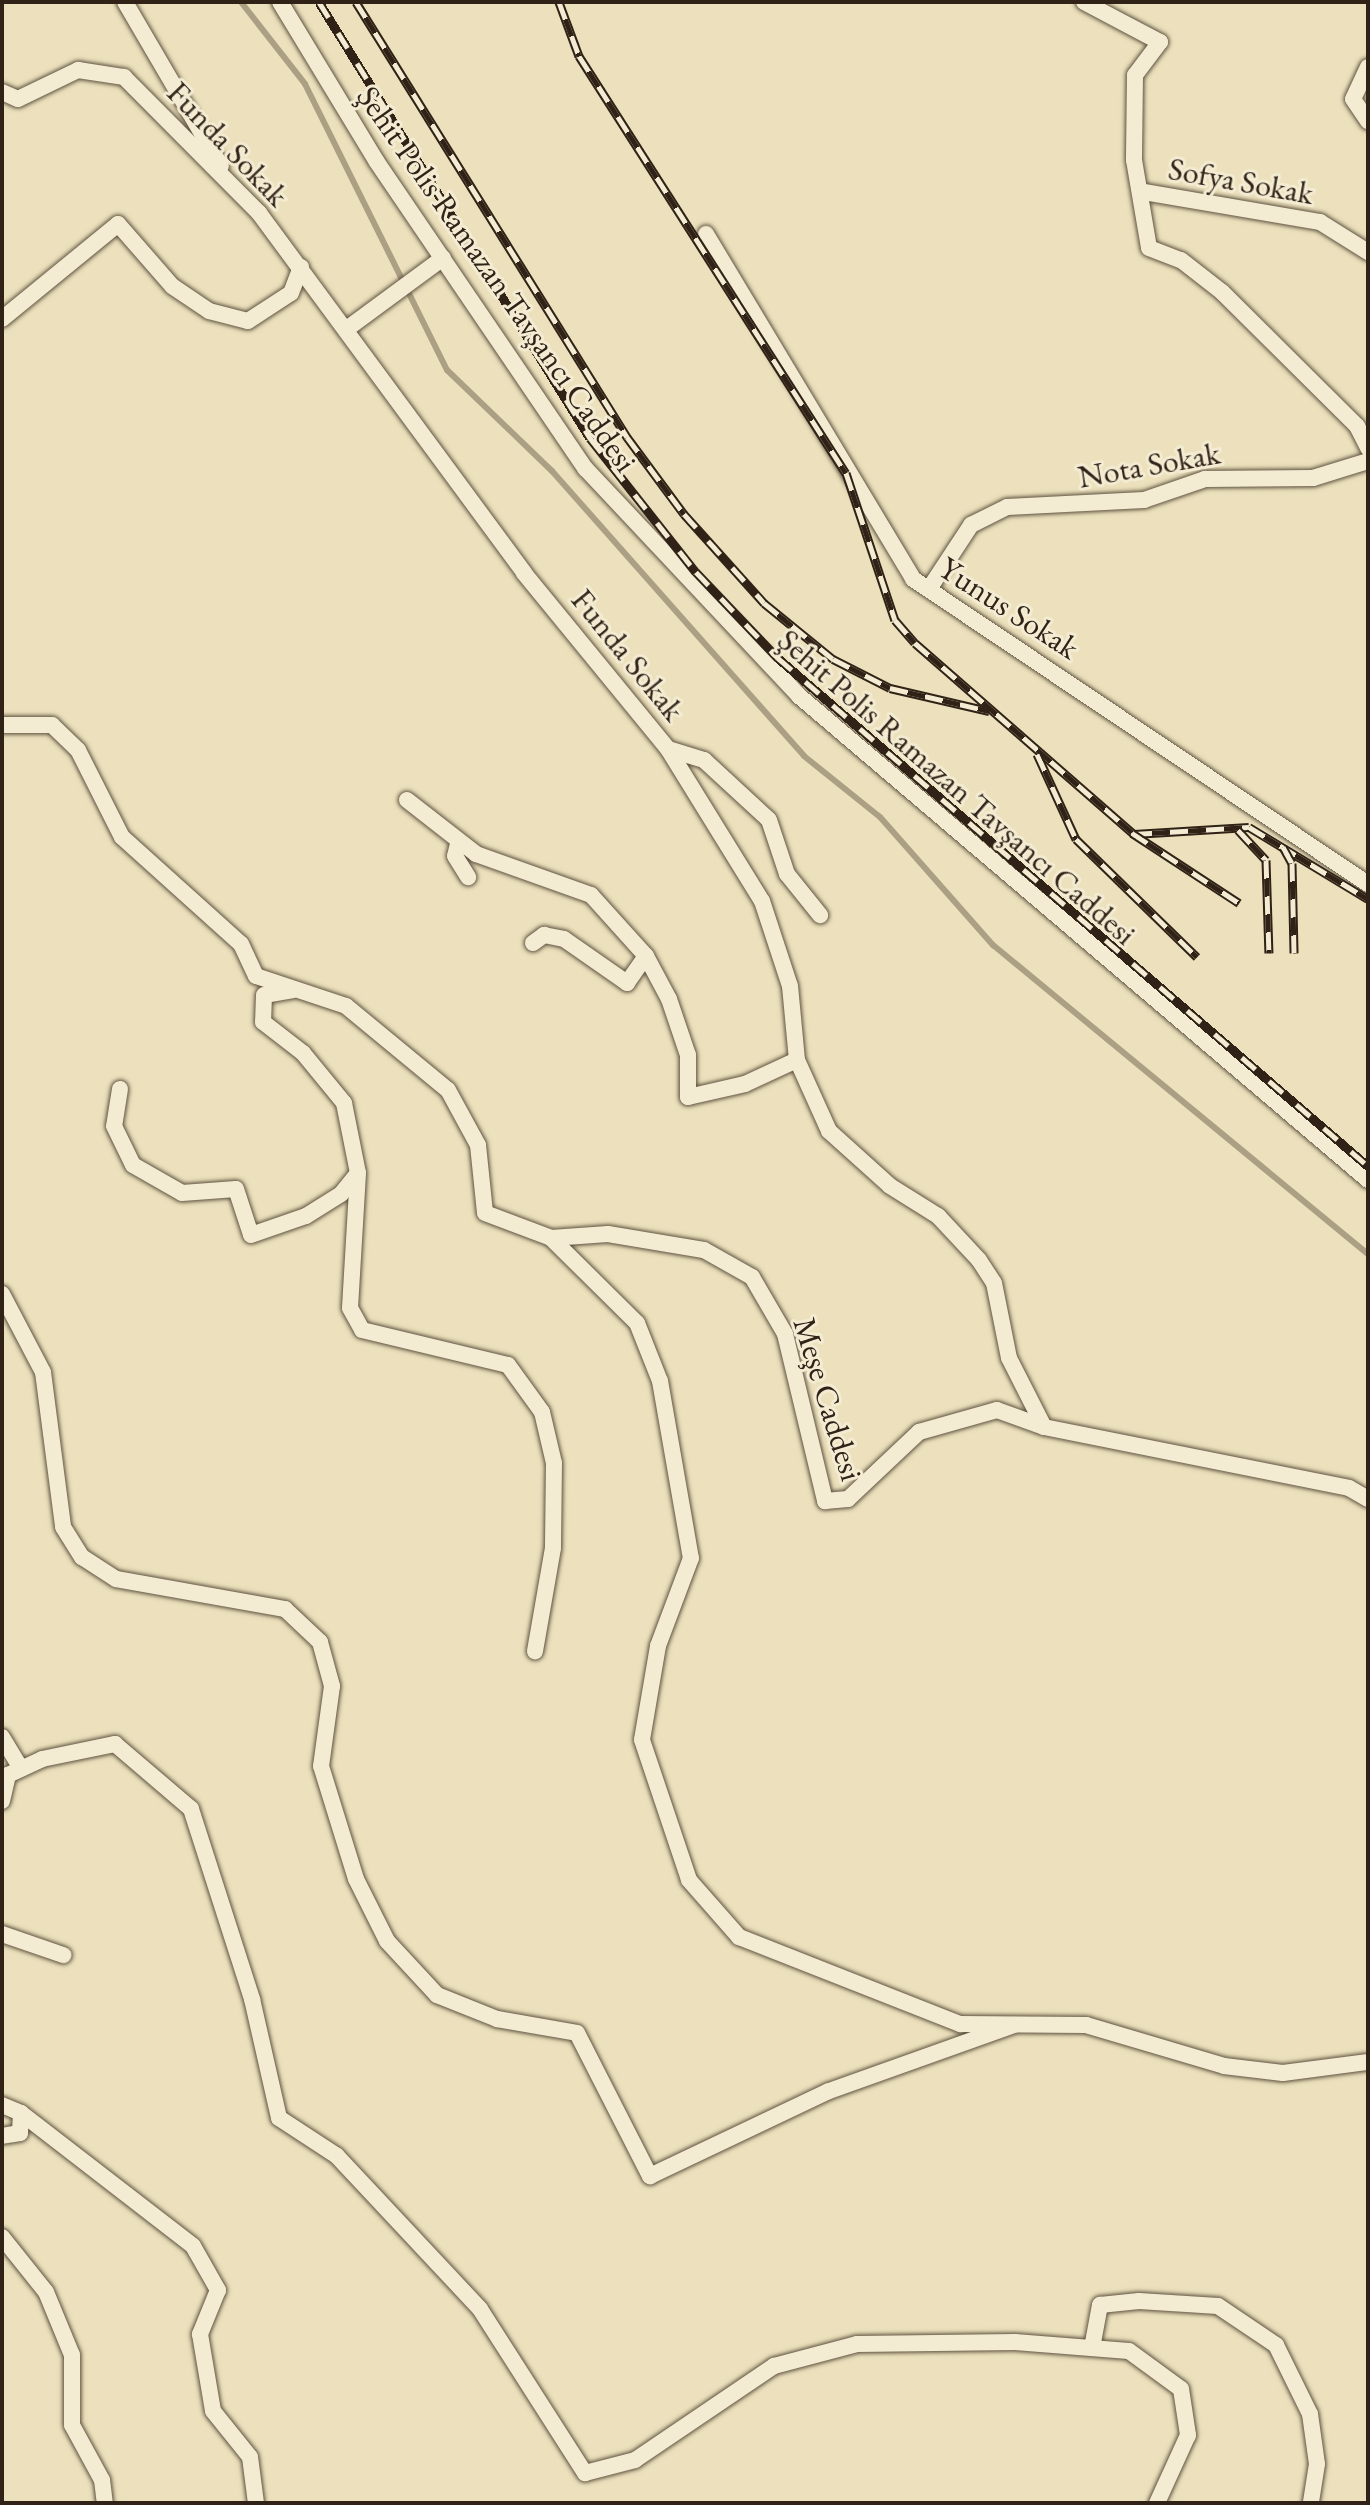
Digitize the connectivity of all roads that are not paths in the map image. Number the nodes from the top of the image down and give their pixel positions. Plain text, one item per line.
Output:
1 (125, 2) edge
2 (280, 2) edge
3 (1084, 2) edge
4 (1368, 67) edge
5 (2, 92) edge
6 (1368, 121) edge
7 (232, 186) junction
8 (1144, 192) junction
9 (706, 234) dead end
10 (1368, 252) edge
11 (443, 258) junction
12 (301, 267) junction
13 (2, 319) edge
14 (348, 328) junction
15 (1368, 448) edge
16 (1368, 461) edge
17 (929, 589) junction
18 (2, 725) edge
19 (668, 749) junction
20 (407, 800) dead end
21 (458, 844) junction
22 (468, 877) dead end
23 (1368, 884) edge
24 (820, 915) dead end
25 (533, 943) dead end
26 (646, 956) junction
27 (294, 990) junction
28 (797, 1060) junction
29 (120, 1089) dead end
30 (358, 1173) junction
31 (1368, 1180) edge
32 (551, 1238) junction
33 (2, 1294) edge
34 (1044, 1427) junction
35 (1368, 1499) edge
36 (535, 1651) dead end
37 (2, 1737) edge
38 (21, 1769) junction
39 (2, 1801) edge
40 (2, 1934) edge
41 (63, 1955) dead end
42 (1014, 2025) junction
43 (1368, 2062) edge
44 (2, 2105) edge
45 (21, 2113) junction
46 (2, 2136) edge
47 (2, 2237) edge
48 (1092, 2348) junction
49 (105, 2503) edge
50 (256, 2503) edge
51 (1157, 2503) edge
52 (1311, 2503) edge

1 - 7 street
2 - 11 street, Şehit Polis Ramazan Tavşancı Caddesi
3 - 8 street
4 - 6 street
5 - 7 street, Funda Sokak
7 - 12 street, Funda Sokak
8 - 10 street, Sofya Sokak
8 - 15 street
9 - 17 street, Yunus Sokak
11 - 14 street
11 - 31 street, Şehit Polis Ramazan Tavşancı Caddesi
12 - 13 street
12 - 14 street, Funda Sokak
14 - 19 street, Funda Sokak
16 - 17 street, Nota Sokak
17 - 23 street, Yunus Sokak
18 - 27 street, Meşe Caddesi
19 - 24 street
19 - 28 street, Funda Sokak
20 - 21 street
21 - 22 street
21 - 26 street
25 - 26 street
26 - 28 street
27 - 30 street
27 - 32 street, Meşe Caddesi
28 - 34 street, Funda Sokak
29 - 30 street
30 - 36 street
32 - 34 street, Meşe Caddesi
32 - 42 street
33 - 42 street
34 - 35 street, Meşe Caddesi
37 - 38 street
38 - 39 street
38 - 48 street
40 - 41 street
42 - 43 street
44 - 45 street
45 - 46 street
45 - 50 street
47 - 49 street
48 - 51 street
48 - 52 street

